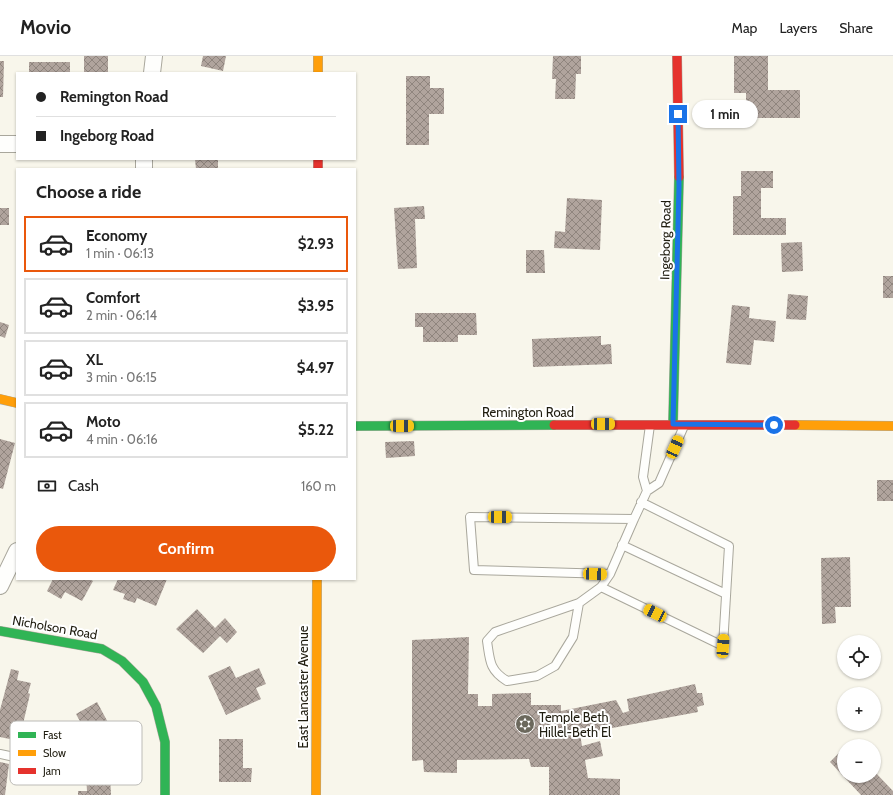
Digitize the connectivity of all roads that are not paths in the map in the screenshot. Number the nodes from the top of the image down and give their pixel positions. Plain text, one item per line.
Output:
1 (154, 56) edge
2 (318, 56) edge
3 (677, 56) edge
4 (152, 72) edge
5 (318, 72) edge
6 (0, 144) edge
7 (16, 144) edge
8 (0, 399) edge
9 (16, 403) edge
10 (650, 424) junction
11 (673, 424) junction
12 (685, 424) junction
13 (356, 426) edge
14 (893, 426) edge
15 (647, 491) junction
16 (641, 502) junction
17 (634, 519) junction
18 (622, 545) junction
19 (16, 553) edge
20 (610, 574) junction
21 (316, 580) edge
22 (0, 586) edge
23 (602, 587) junction
24 (726, 594) junction
25 (579, 603) junction
26 (0, 631) edge
27 (0, 754) edge
28 (10, 756) edge
29 (165, 795) edge
30 (316, 795) edge

1 - 4 street
2 - 5 main road
3 - 11 main road, Ingeborg Road
6 - 7 street
8 - 9 main road
10 - 11 main road, Remington Road
10 - 13 main road, Remington Road
10 - 15 lane
11 - 12 main road, Remington Road
12 - 14 main road, Remington Road
12 - 15 lane
15 - 16 lane
16 - 17 lane
16 - 24 lane
17 - 18 lane
17 - 20 lane
18 - 20 lane
18 - 24 lane
19 - 22 street
20 - 23 lane
21 - 30 main road, East Lancaster Avenue
23 - 24 lane
23 - 25 lane
25 - 25 lane
26 - 29 main road, Nicholson Road
27 - 28 lane

